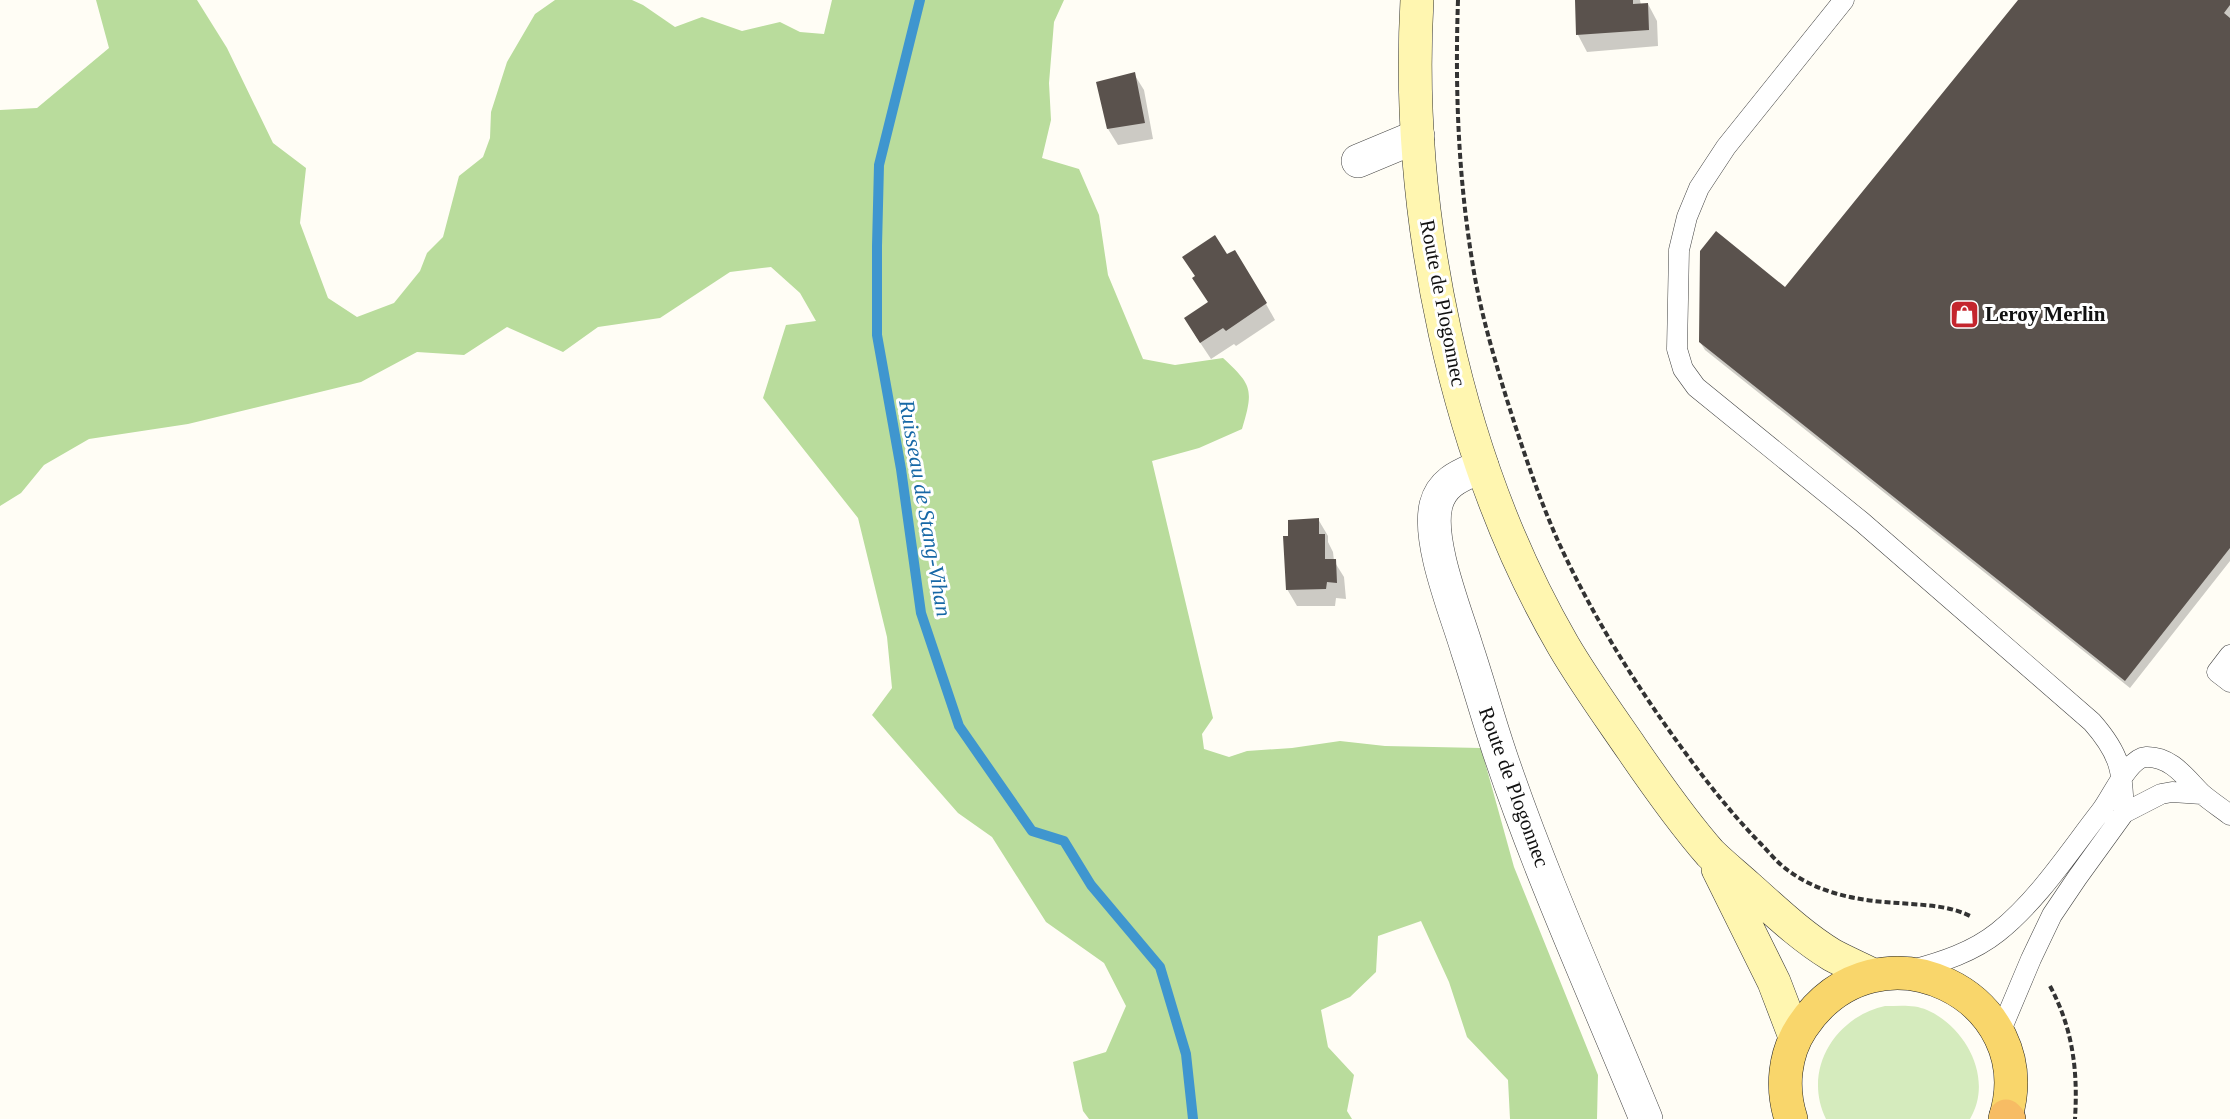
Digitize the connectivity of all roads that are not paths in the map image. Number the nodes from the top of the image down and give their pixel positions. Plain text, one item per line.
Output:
1 (1417, 0) edge
2 (1844, 0) edge
3 (1418, 136) junction
4 (1358, 161) dead end
5 (1482, 466) junction
6 (2230, 655) edge
7 (2230, 682) edge
8 (2122, 775) junction
9 (2202, 794) junction
10 (2124, 813) junction
11 (2230, 815) edge
12 (1711, 854) junction
13 (1888, 974) junction
14 (1999, 1035) junction
15 (1795, 1037) junction
16 (2007, 1118) edge
17 (1646, 1119) edge
18 (1791, 1119) edge

1 - 3 main road, Route de Plogonnec
2 - 8 lane
3 - 4 street
3 - 5 main road, Route de Plogonnec
5 - 12 main road, Route de Plogonnec
5 - 17 street, Route de Plogonnec
6 - 7 lane
8 - 9 lane
8 - 10 lane
8 - 13 lane
9 - 10 lane
9 - 11 lane
10 - 14 lane
12 - 13 main road, Route de Plogonnec
12 - 15 main road, Route de Plogonnec
13 - 14 main road
13 - 15 main road
14 - 16 main road
15 - 18 main road

